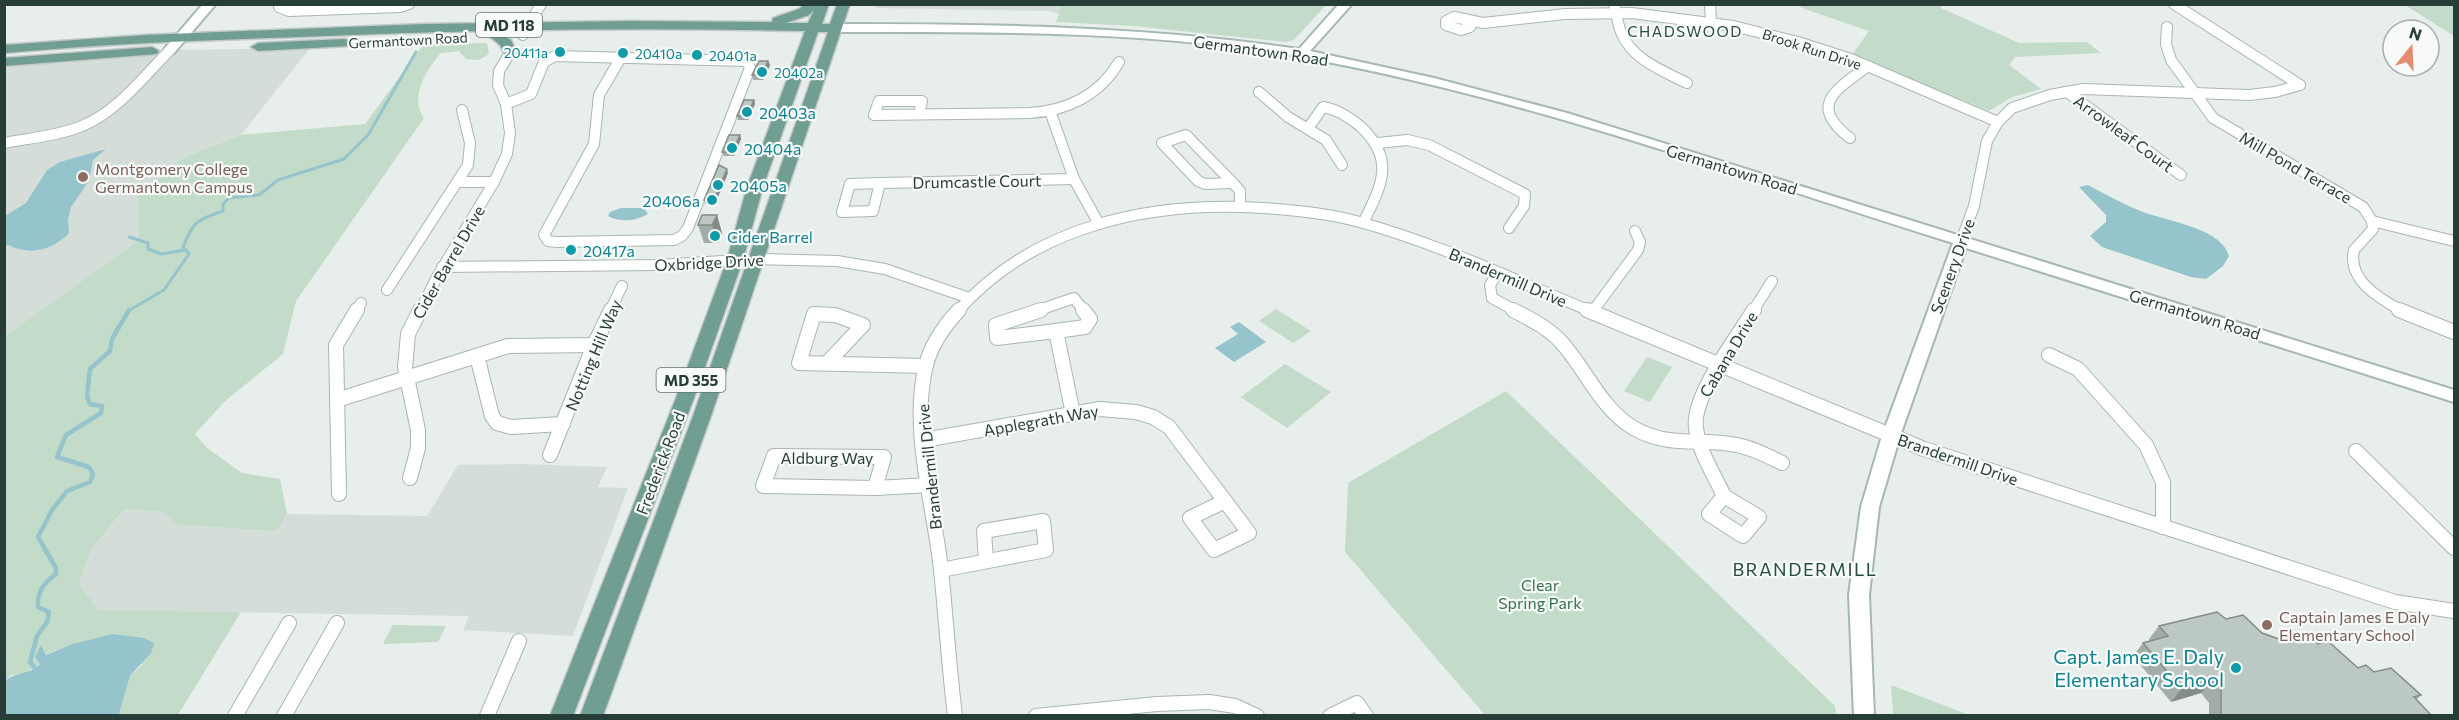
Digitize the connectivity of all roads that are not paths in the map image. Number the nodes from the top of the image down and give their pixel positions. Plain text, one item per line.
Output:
1 (210, 4) edge
2 (280, 4) edge
3 (409, 4) edge
4 (541, 4) edge
5 (813, 4) edge
6 (823, 4) edge
7 (844, 4) edge
8 (1346, 4) edge
9 (1710, 4) edge
10 (2174, 4) edge
11 (1616, 9) edge
12 (1712, 22) junction
13 (1472, 23) dead end
14 (742, 26) junction
15 (2167, 27) dead end
16 (526, 30) junction
17 (811, 34) junction
18 (834, 34) junction
19 (496, 36) junction
20 (181, 37) junction
21 (4, 49) edge
22 (170, 50) junction
23 (510, 53) junction
24 (1302, 54) junction
25 (620, 59) junction
26 (4, 62) edge
27 (1119, 62) dead end
28 (1868, 66) junction
29 (1687, 83) dead end
30 (1259, 92) dead end
31 (2067, 92) junction
32 (2195, 93) junction
33 (506, 104) junction
34 (462, 110) dead end
35 (1050, 111) junction
36 (919, 114) dead end
37 (1998, 122) junction
38 (1309, 127) junction
39 (1851, 138) dead end
40 (4, 143) edge
41 (1378, 143) junction
42 (1342, 165) dead end
43 (2181, 175) dead end
44 (1074, 179) junction
45 (458, 182) junction
46 (494, 182) junction
47 (880, 183) dead end
48 (1233, 183) junction
49 (1240, 207) junction
50 (2372, 220) junction
51 (1363, 223) junction
52 (1099, 224) junction
53 (1509, 228) dead end
54 (1635, 231) dead end
55 (1961, 241) junction
56 (2454, 241) edge
57 (605, 242) junction
58 (757, 259) junction
59 (735, 260) junction
60 (593, 266) junction
61 (442, 267) junction
62 (1498, 273) junction
63 (1772, 281) dead end
64 (622, 286) dead end
65 (387, 290) dead end
66 (969, 298) junction
67 (361, 303) dead end
68 (1592, 312) junction
69 (1056, 331) junction
70 (2454, 332) edge
71 (594, 345) junction
72 (2049, 354) dead end
73 (477, 356) junction
74 (827, 363) junction
75 (926, 366) junction
76 (1719, 366) junction
77 (407, 378) junction
78 (2454, 396) edge
79 (337, 400) junction
80 (1073, 414) junction
81 (563, 424) junction
82 (1891, 436) junction
83 (924, 440) junction
84 (1701, 443) junction
85 (2356, 451) dead end
86 (550, 455) dead end
87 (1782, 463) dead end
88 (410, 478) dead end
89 (930, 485) junction
90 (875, 488) junction
91 (339, 494) dead end
92 (1724, 496) dead end
93 (1225, 501) dead end
94 (2163, 527) junction
95 (2454, 548) edge
96 (986, 561) junction
97 (940, 570) junction
98 (2454, 611) edge
99 (289, 623) dead end
100 (337, 623) dead end
101 (519, 641) dead end
102 (235, 716) edge
103 (285, 716) edge
104 (488, 716) edge
105 (561, 716) edge
106 (591, 716) edge
107 (955, 716) edge
108 (1036, 716) edge
109 (1257, 716) edge
110 (1330, 716) edge
111 (1366, 716) edge
112 (1864, 716) edge

1 - 20 street
2 - 3 street
4 - 16 street
5 - 14 main road
6 - 17 main road, Frederick Road / MD 355
7 - 18 main road, Frederick Road / MD 355
8 - 24 street
9 - 12 street
10 - 32 street, Scenery Drive
11 - 12 street, Brook Run Drive
11 - 13 street, Brook Run Drive
11 - 29 street
12 - 28 street, Brook Run Drive
14 - 16 main road, Germantown Road / MD 118
14 - 17 main road, Germantown Road / MD 118
15 - 32 street, Mill Pond Terrace
16 - 17 main road, Germantown Road / MD 118
16 - 19 main road, Germantown Road / MD 118
16 - 20 main road, Germantown Road / MD 118
16 - 23 main road
17 - 18 main road, Germantown Road / MD 118
17 - 59 main road, Frederick Road / MD 355
18 - 24 street, Germantown Road
18 - 58 main road, Frederick Road / MD 355
19 - 22 main road, Germantown Road / MD 118
19 - 23 main road
20 - 21 main road, Germantown Road / MD 118
20 - 22 street
22 - 26 main road, Germantown Road / MD 118
22 - 40 street
23 - 33 street, Cider Barrel Drive
24 - 55 street, Germantown Road
25 - 33 street
25 - 57 street
25 - 57 street
27 - 35 street
28 - 37 street, Brook Run Drive
28 - 39 street
30 - 38 street
31 - 32 street, Scenery Drive
31 - 37 street, Scenery Drive
31 - 43 street, Arrowleaf Court
32 - 50 street, Mill Pond Terrace
33 - 46 street, Cider Barrel Drive
34 - 45 street
35 - 36 street
35 - 44 street
37 - 55 street, Scenery Drive
38 - 41 street
38 - 42 street
41 - 51 street
41 - 53 street
44 - 47 street, Drumcastle Court
44 - 52 street
45 - 46 street
45 - 65 street
46 - 61 street, Cider Barrel Drive
48 - 48 street
48 - 49 street
49 - 51 street, Brandermill Drive
49 - 52 street, Brandermill Drive
50 - 56 street
50 - 70 street
51 - 62 street, Brandermill Drive
52 - 66 street, Brandermill Drive
54 - 68 street
55 - 78 street, Germantown Road
55 - 82 street, Scenery Drive
57 - 60 street
58 - 59 street, Oxbridge Drive
58 - 66 street, Oxbridge Drive
58 - 106 main road, Frederick Road / MD 355
59 - 60 street, Oxbridge Drive
59 - 105 main road, Frederick Road / MD 355
60 - 61 street, Oxbridge Drive
61 - 77 street, Cider Barrel Drive
62 - 68 street, Brandermill Drive
62 - 84 street
63 - 76 street, Cabana Drive
64 - 71 street, Notting Hill Way
66 - 75 street, Brandermill Drive
67 - 79 street
68 - 76 street, Brandermill Drive
69 - 69 street
69 - 80 street
71 - 73 street
71 - 81 street, Notting Hill Way
72 - 94 street
73 - 77 street
73 - 81 street, Notting Hill Way
74 - 74 street
74 - 75 street
75 - 83 street, Brandermill Drive
76 - 82 street, Brandermill Drive
76 - 84 street, Cabana Drive
77 - 79 street
77 - 88 street, Cider Barrel Drive
79 - 91 street
80 - 83 street, Applegrath Way
80 - 93 street, Applegrath Way
81 - 86 street, Notting Hill Way
82 - 94 street, Brandermill Drive
82 - 112 street, Scenery Drive
83 - 89 street, Brandermill Drive
84 - 87 street
84 - 92 street, Cabana Drive
85 - 95 street
89 - 90 street, Aldburg Way
89 - 97 street, Brandermill Drive
90 - 90 street, Aldburg Way
94 - 98 street, Brandermill Drive
96 - 96 street
96 - 97 street
97 - 107 street, Brandermill Drive
99 - 102 street
100 - 103 street
101 - 104 street
108 - 109 street
110 - 111 street

